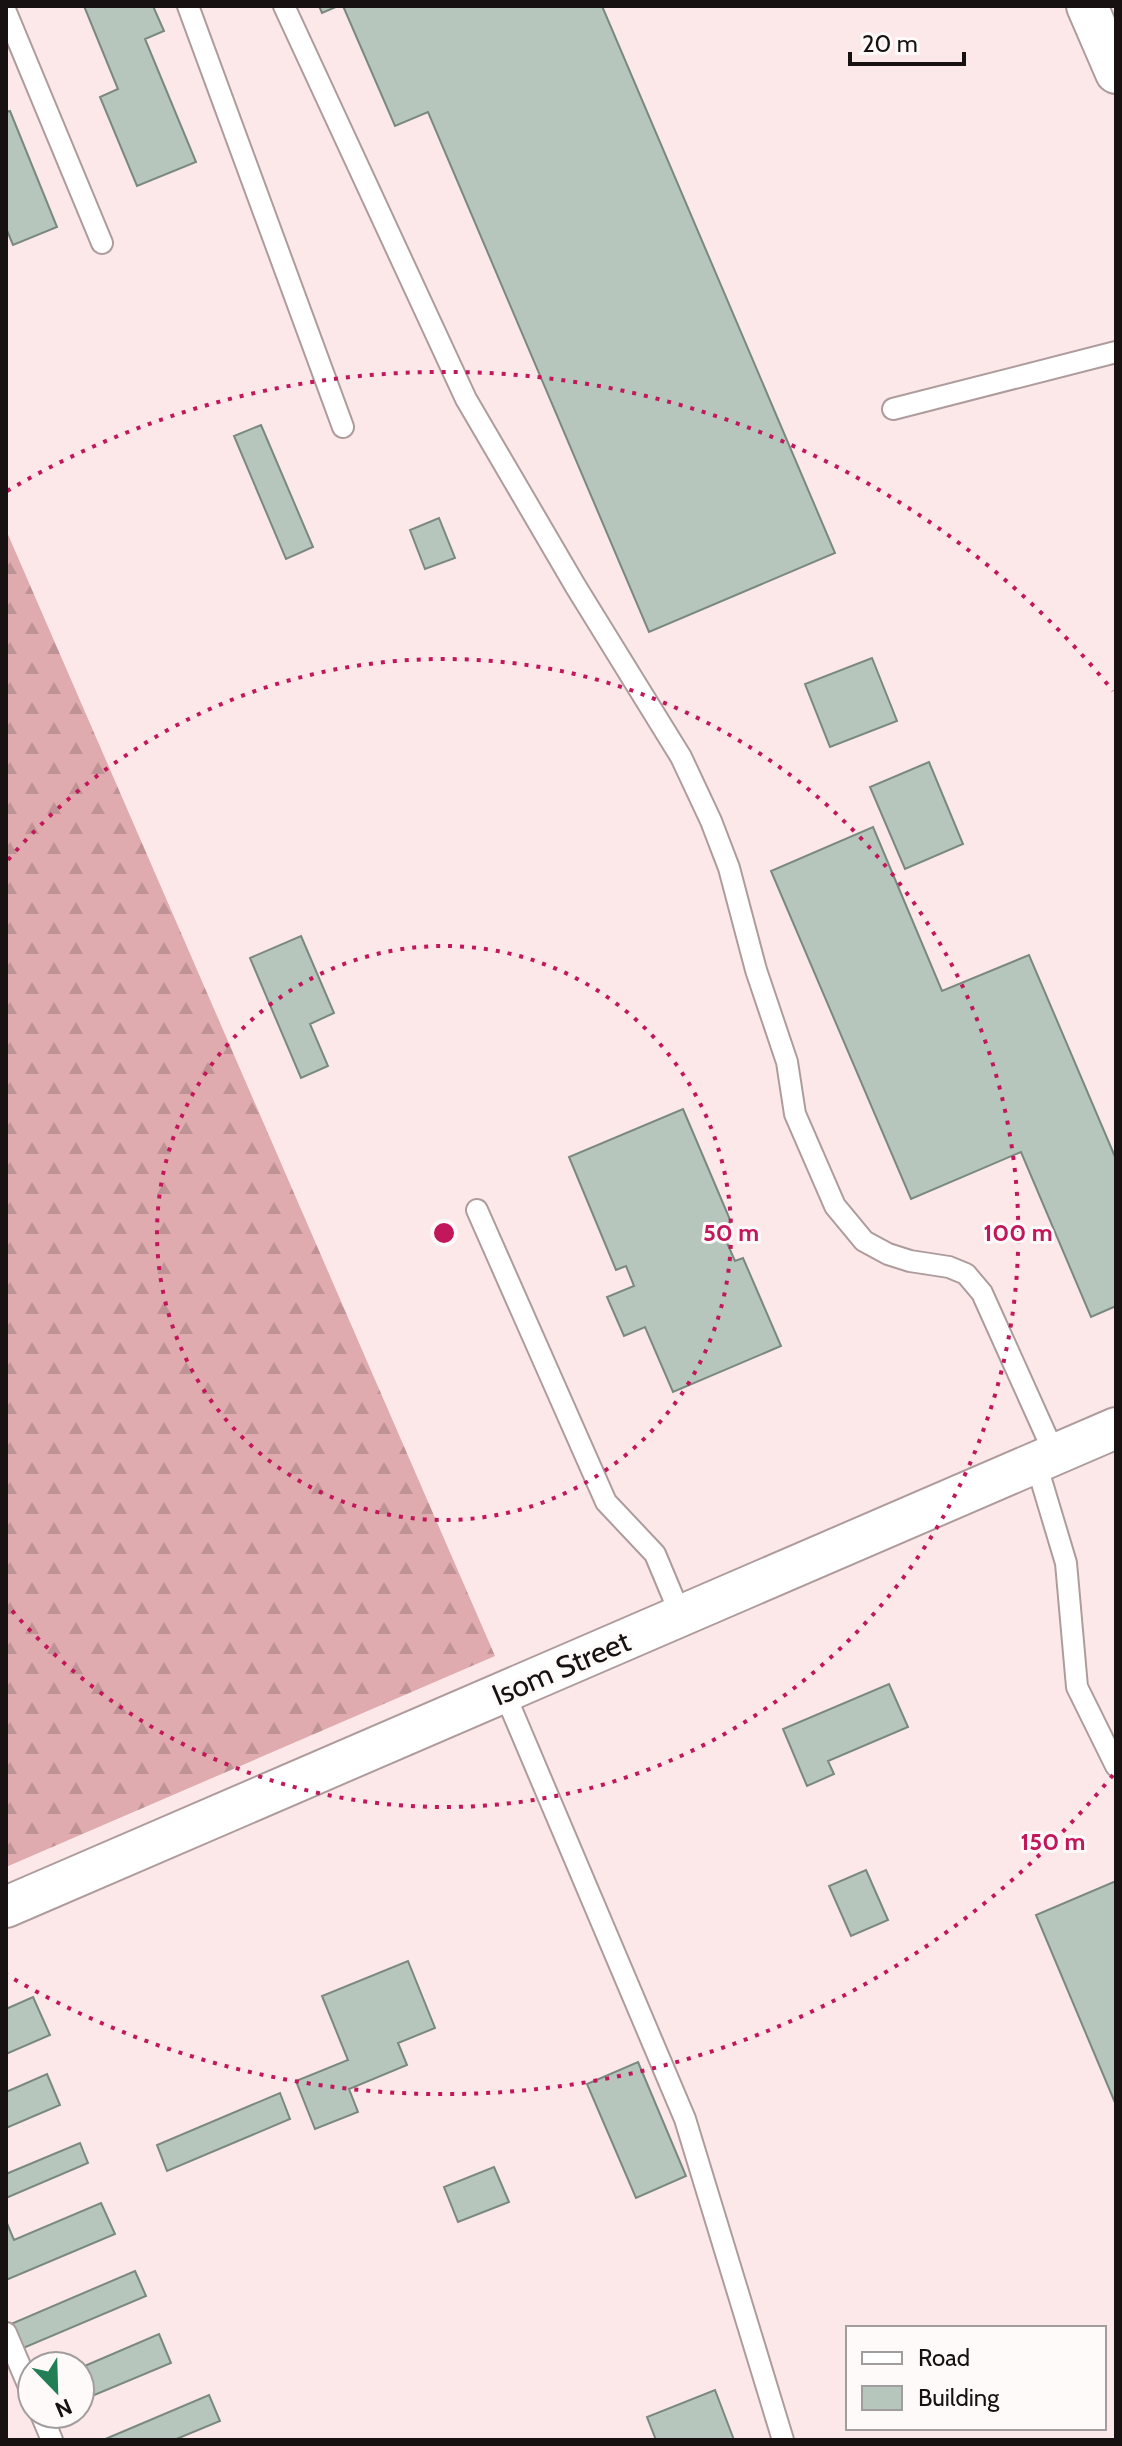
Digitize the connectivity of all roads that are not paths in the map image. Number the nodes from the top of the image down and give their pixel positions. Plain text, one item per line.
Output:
1 (188, 6) edge
2 (284, 6) edge
3 (1087, 6) edge
4 (6, 12) edge
5 (1116, 73) edge
6 (102, 243) dead end
7 (1116, 352) edge
8 (893, 409) dead end
9 (343, 427) dead end
10 (477, 1210) dead end
11 (1116, 1428) edge
12 (1046, 1459) junction
13 (681, 1616) junction
14 (504, 1692) junction
15 (1116, 1766) edge
16 (6, 1907) edge
17 (6, 2333) edge
18 (16, 2356) edge
19 (783, 2440) edge

1 - 9 lane
2 - 12 lane
3 - 5 street
4 - 6 lane
7 - 8 lane
10 - 13 lane
11 - 12 street, Isom Street
12 - 13 street, Isom Street
12 - 15 lane
13 - 14 street, Isom Street
14 - 16 street, Isom Street
14 - 19 lane
17 - 18 lane

